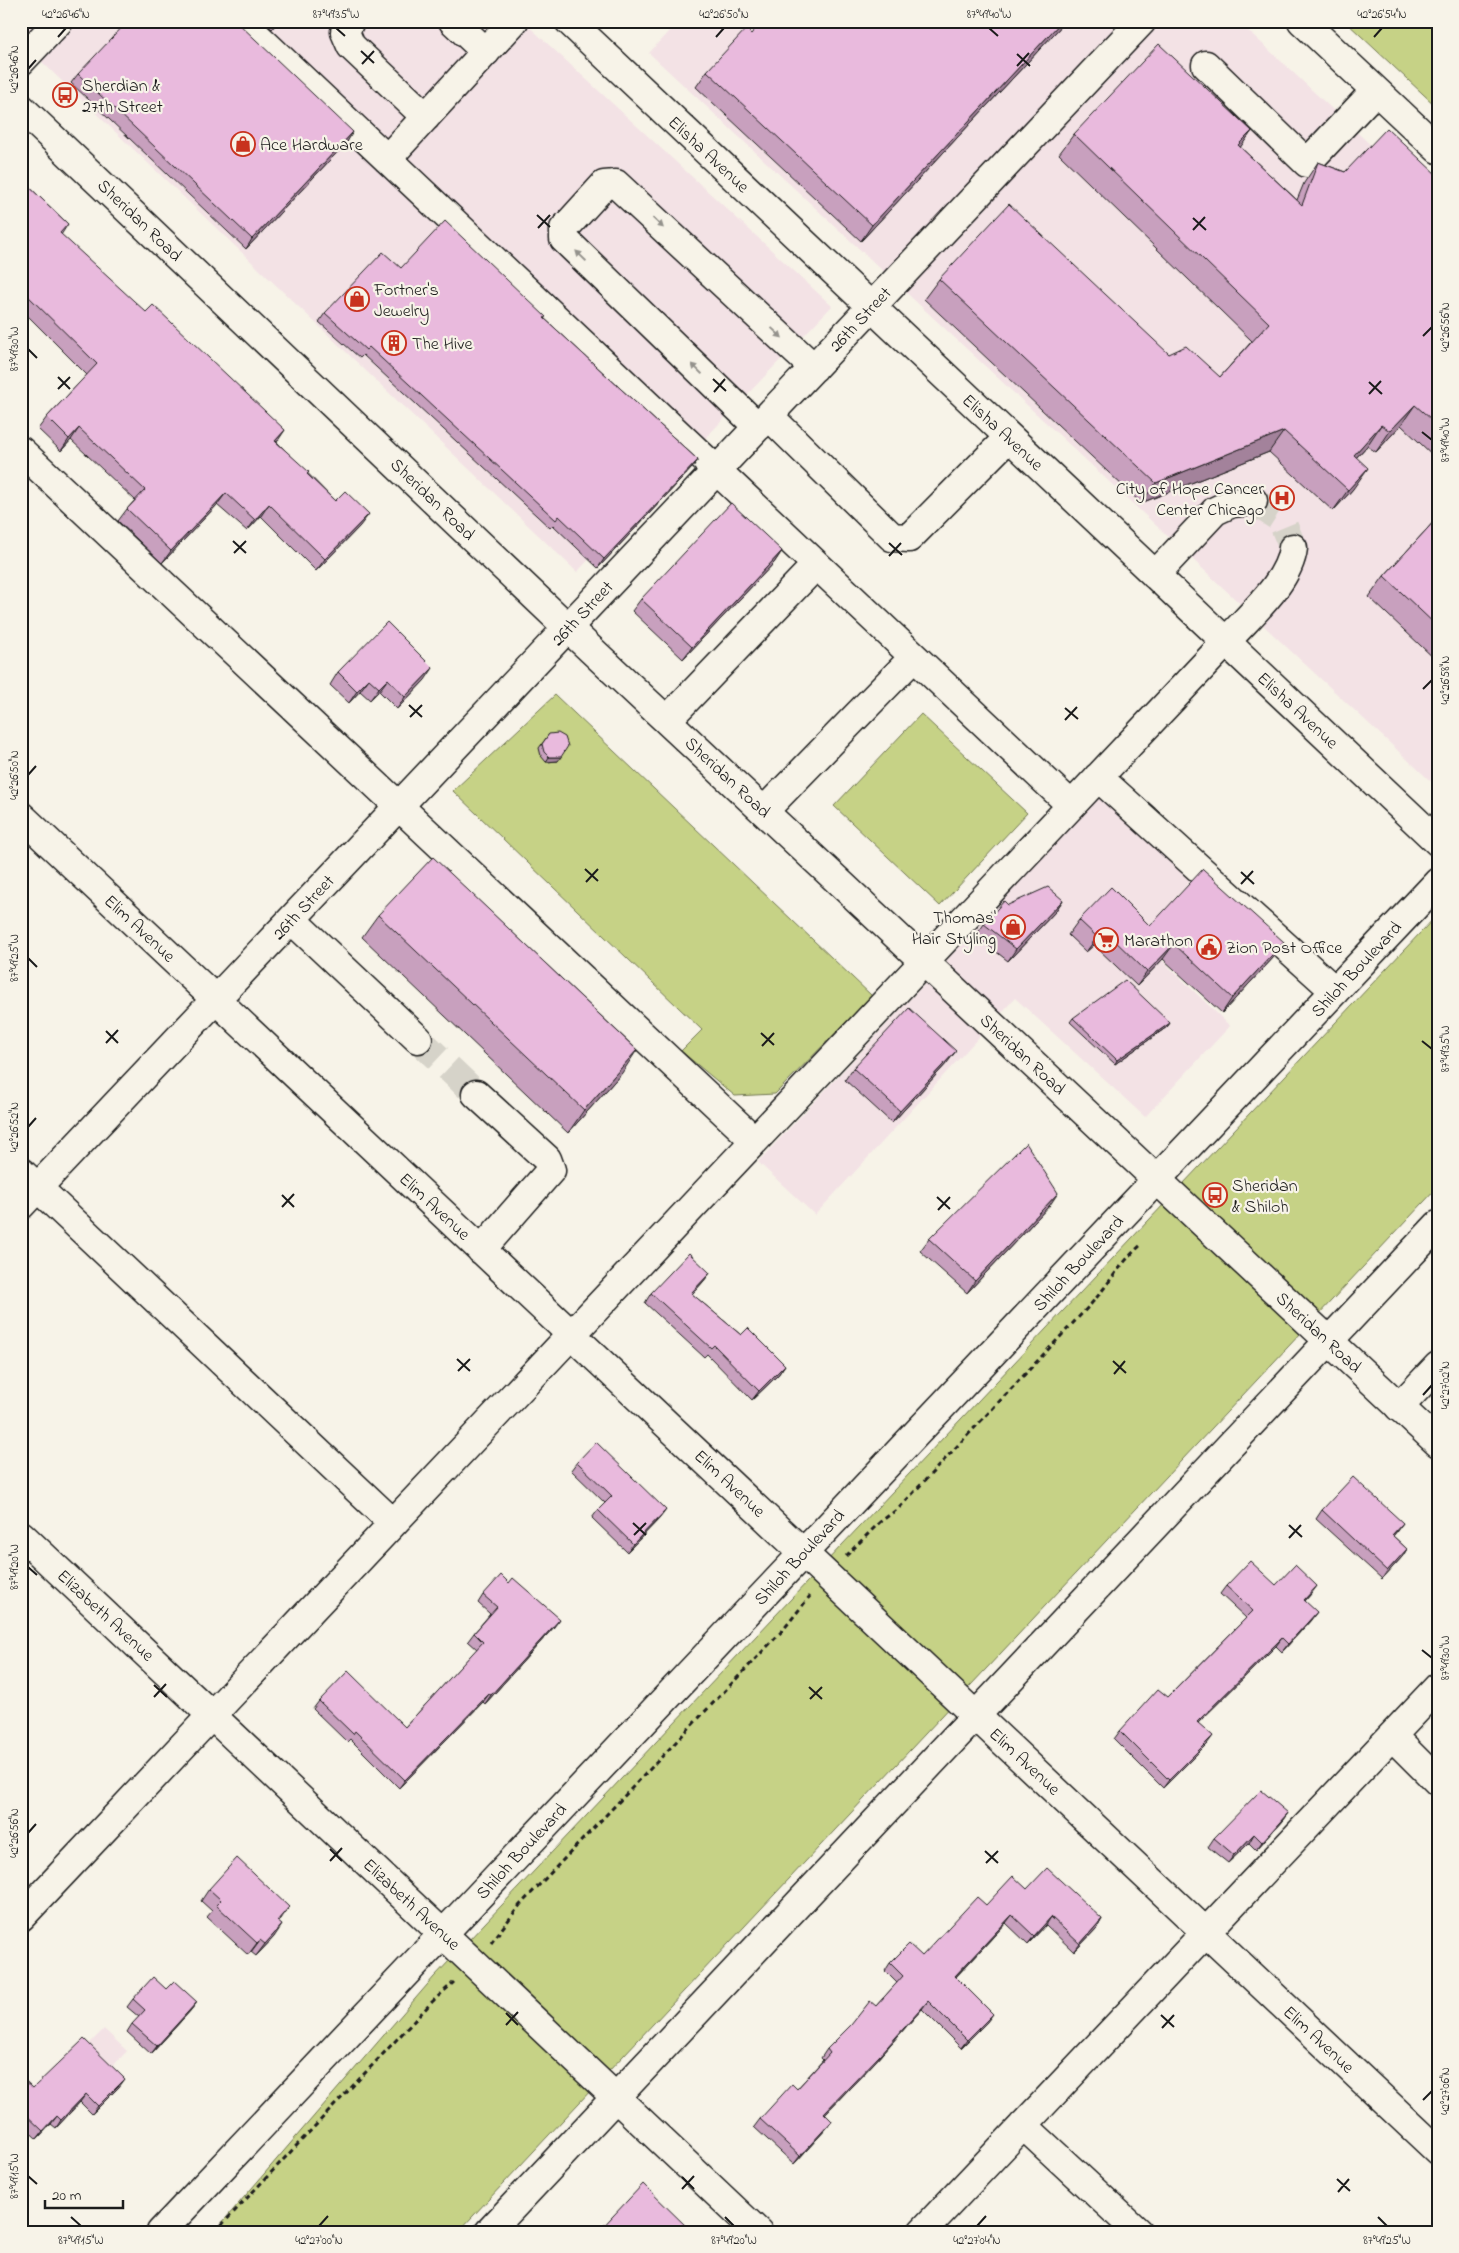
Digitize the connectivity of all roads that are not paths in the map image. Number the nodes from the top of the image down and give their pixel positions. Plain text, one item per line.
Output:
1 (59, 21) edge
2 (241, 21) edge
3 (350, 21) edge
4 (453, 21) edge
5 (514, 21) edge
6 (568, 21) edge
7 (1142, 21) edge
8 (1302, 21) edge
9 (486, 52) junction
10 (21, 61) edge
11 (1206, 65) dead end
12 (1375, 90) junction
13 (21, 108) edge
14 (426, 117) junction
15 (1438, 149) edge
16 (388, 159) junction
17 (871, 307) junction
18 (814, 368) junction
19 (763, 422) junction
20 (1009, 437) junction
21 (21, 451) edge
22 (716, 471) junction
23 (1253, 501) tunnel mouth
24 (1293, 548) tunnel mouth
25 (816, 565) junction
26 (1154, 575) junction
27 (568, 628) junction
28 (1226, 642) junction
29 (914, 657) junction
30 (667, 720) junction
31 (1098, 777) junction
32 (1071, 805) junction
33 (399, 806) junction
34 (764, 811) junction
35 (21, 816) edge
36 (1438, 842) edge
37 (1438, 882) edge
38 (292, 920) junction
39 (924, 961) junction
40 (1334, 991) junction
41 (216, 1000) junction
42 (418, 1039) tunnel mouth
43 (476, 1094) tunnel mouth
44 (754, 1140) junction
45 (1157, 1180) junction
46 (27, 1188) edge
47 (1438, 1225) edge
48 (481, 1250) junction
49 (571, 1334) junction
50 (1328, 1341) junction
51 (1438, 1366) edge
52 (1400, 1407) junction
53 (1438, 1443) edge
54 (393, 1523) junction
55 (21, 1535) edge
56 (804, 1552) junction
57 (1438, 1687) edge
58 (212, 1715) junction
59 (976, 1715) junction
60 (1392, 1736) junction
61 (1438, 1782) edge
62 (24, 1907) edge
63 (1206, 1932) junction
64 (444, 1934) junction
65 (616, 2097) junction
66 (1023, 2125) junction
67 (1438, 2151) edge
68 (161, 2232) edge
69 (489, 2232) edge
70 (758, 2232) edge
71 (922, 2232) edge
72 (1138, 2232) edge

1 - 10 street
2 - 16 street
3 - 14 street
4 - 9 street
5 - 9 street
6 - 17 street, Elisha Avenue
7 - 17 street, 26th Street
8 - 12 street
9 - 14 street
11 - 12 street
12 - 15 street
13 - 27 street, Sheridan Road
14 - 16 street
16 - 22 street
17 - 18 street, 26th Street
17 - 20 street, Elisha Avenue
18 - 19 street, 26th Street
19 -> 18 street
19 - 20 street
19 - 22 street, 26th Street
20 - 26 street, Elisha Avenue
21 - 33 street
22 - 25 street
22 - 27 street, 26th Street
23 - 26 street
24 - 28 street
25 - 29 street
25 - 30 street
26 - 28 street, Elisha Avenue
27 - 30 street, Sheridan Road
27 - 33 street, 26th Street
28 - 31 street
28 - 36 street, Elisha Avenue
29 - 32 street
29 - 34 street
30 - 34 street, Sheridan Road
31 - 32 street
31 - 40 street
32 - 39 street
33 - 38 street, 26th Street
33 - 44 street
34 - 39 street, Sheridan Road
35 - 41 street, Elim Avenue
37 - 40 street, Shiloh Boulevard
38 - 41 street, 26th Street
38 - 42 street
39 - 44 street
39 - 45 street, Sheridan Road
40 - 45 street, Shiloh Boulevard
41 - 46 street, 26th Street
41 - 48 street, Elim Avenue
43 - 48 street
44 - 49 street
45 - 50 street, Sheridan Road
45 - 56 street, Shiloh Boulevard
46 - 54 street
47 - 50 street
48 - 49 street, Elim Avenue
49 - 54 street
49 - 56 street, Elim Avenue
50 - 52 street, Sheridan Road
50 - 59 street
51 - 52 street
52 - 53 street, Sheridan Road
54 - 58 street
55 - 58 street, Elizabeth Avenue
56 - 59 street, Elim Avenue
56 - 64 street, Shiloh Boulevard
57 - 60 street
58 - 62 street
58 - 64 street, Elizabeth Avenue
59 - 63 street, Elim Avenue
59 - 65 street
60 - 61 street
60 - 63 street
63 - 66 street
63 - 67 street, Elim Avenue
64 - 65 street, Elizabeth Avenue
64 - 68 street, Shiloh Boulevard
65 - 69 street
65 - 70 street, Elizabeth Avenue
66 - 71 street
66 - 72 street

